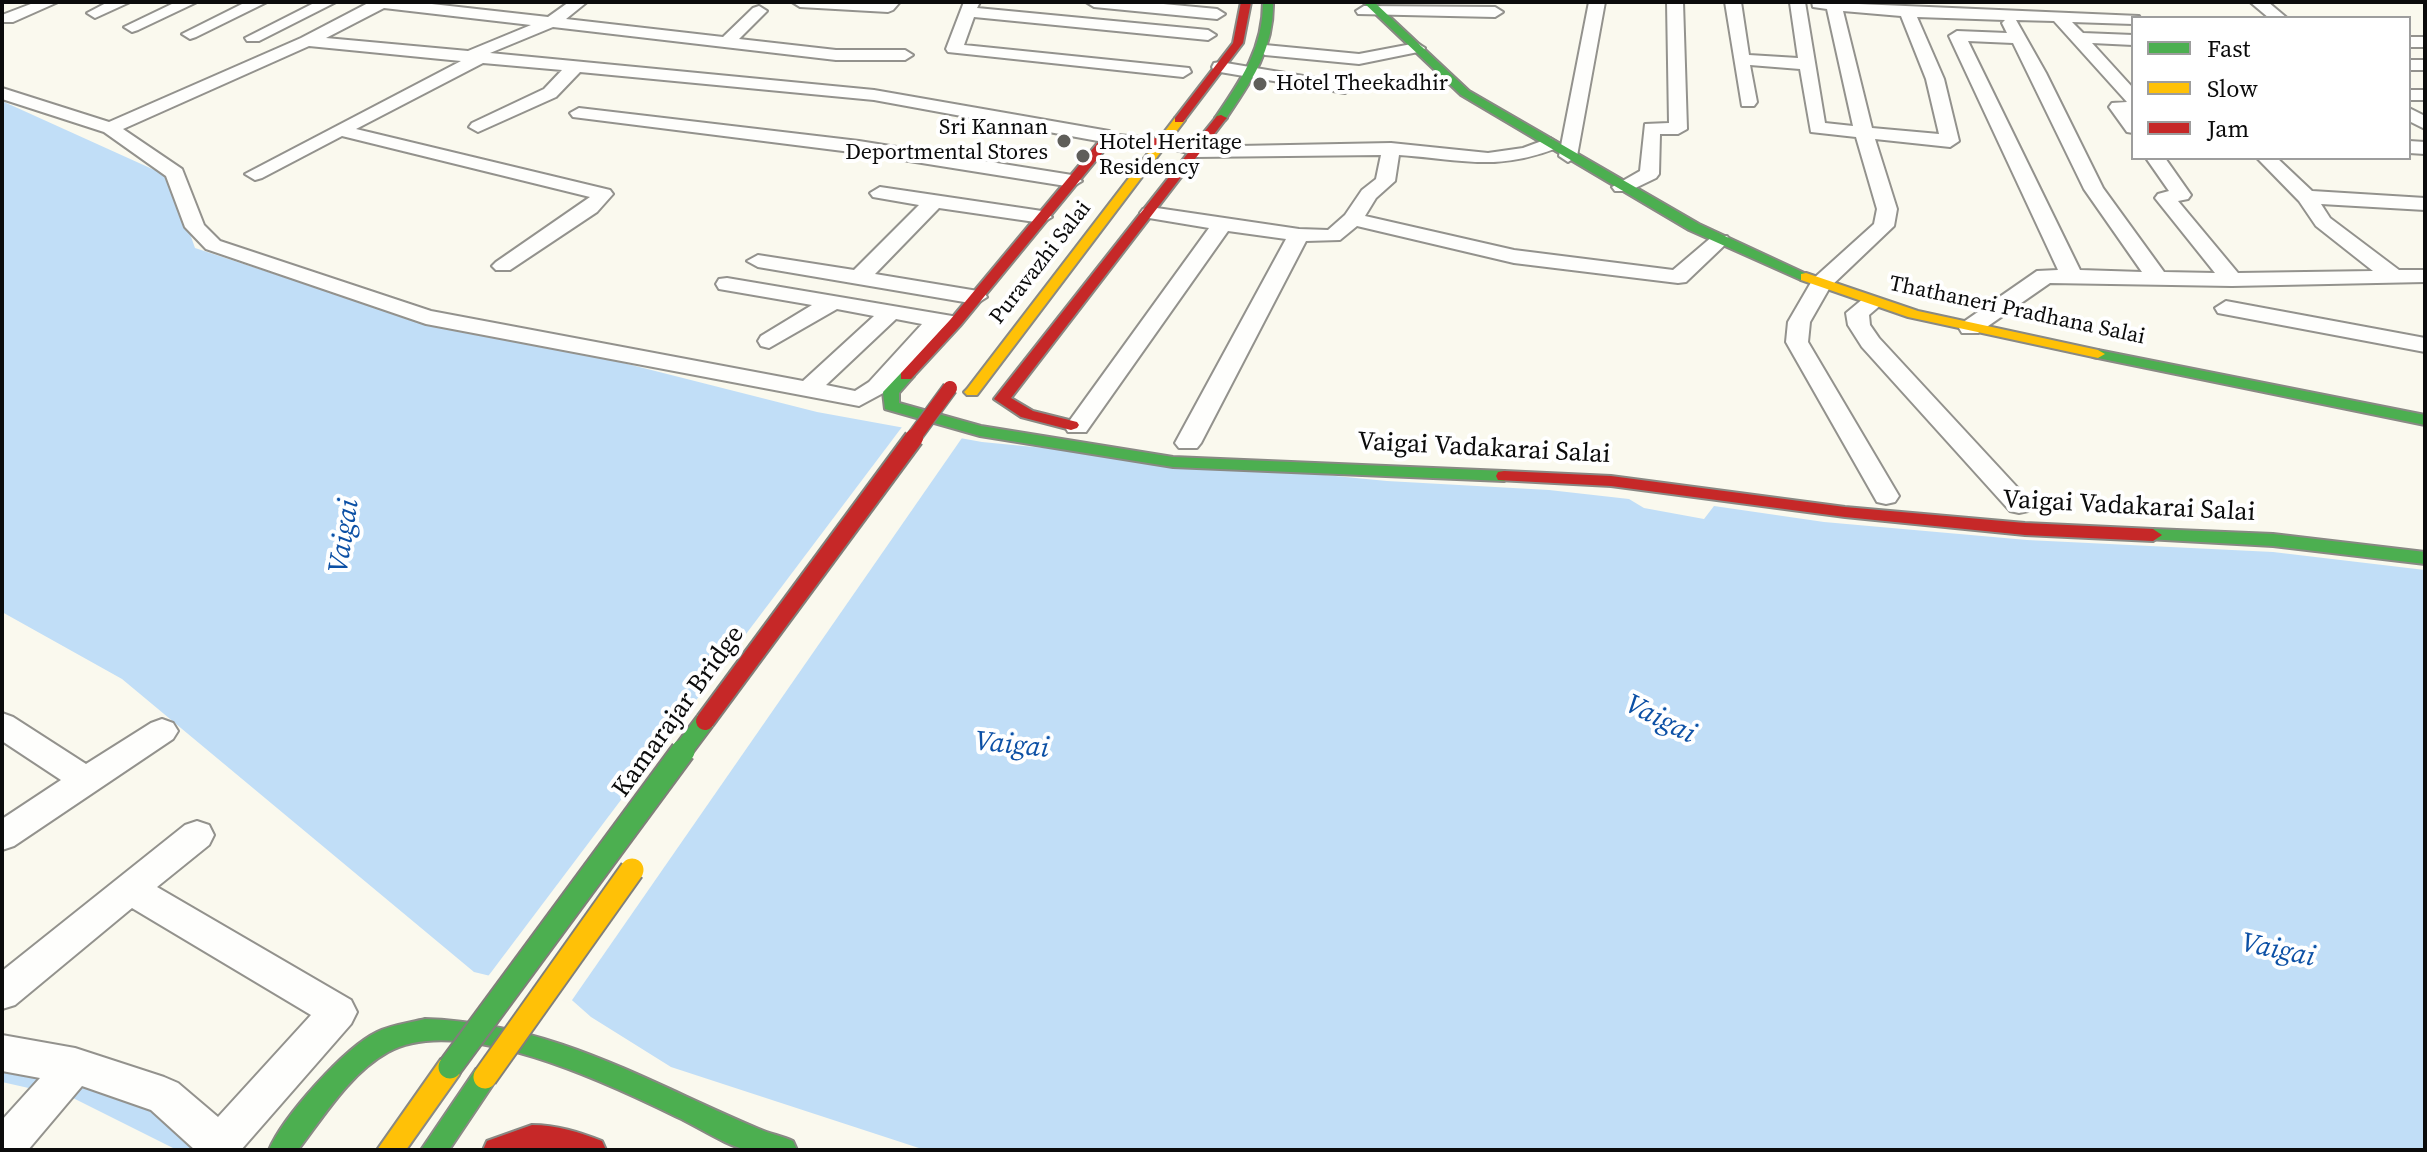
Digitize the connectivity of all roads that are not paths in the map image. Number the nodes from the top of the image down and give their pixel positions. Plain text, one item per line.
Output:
1 (50, 2) edge
2 (122, 2) edge
3 (189, 2) edge
4 (259, 2) edge
5 (328, 2) edge
6 (380, 2) edge
7 (579, 2) edge
8 (800, 2) edge
9 (892, 2) edge
10 (1094, 2) edge
11 (1246, 2) edge
12 (1268, 2) edge
13 (1597, 2) edge
14 (1675, 2) edge
15 (1733, 2) edge
16 (1789, 2) edge
17 (2258, 2) edge
18 (1798, 3) edge
19 (1834, 6) junction
20 (970, 7) edge
21 (1218, 8) edge
22 (1370, 9) edge
23 (759, 11) dead end
24 (1907, 11) junction
25 (2006, 11) edge
26 (1495, 12) dead end
27 (95, 13) dead end
28 (2276, 16) edge
29 (2060, 18) junction
30 (7, 19) dead end
31 (2131, 19) edge
32 (552, 22) junction
33 (132, 27) dead end
34 (620, 30) junction
35 (190, 34) dead end
36 (686, 37) junction
37 (2077, 37) junction
38 (253, 38) dead end
39 (2019, 38) junction
40 (2131, 40) edge
41 (307, 41) junction
42 (727, 42) junction
43 (1417, 48) junction
44 (1265, 50) junction
45 (1196, 54) junction
46 (905, 55) dead end
47 (476, 56) junction
48 (1741, 59) junction
49 (2098, 61) junction
50 (2121, 63) dead end
51 (1805, 64) junction
52 (573, 66) junction
53 (1220, 67) junction
54 (1251, 72) junction
55 (645, 73) junction
56 (694, 77) junction
57 (1345, 88) dead end
58 (2, 93) edge
59 (1166, 94) dead end
60 (2131, 96) edge
61 (1748, 102) dead end
62 (2131, 107) edge
63 (660, 109) junction
64 (579, 113) dead end
65 (2131, 125) edge
66 (478, 127) dead end
67 (110, 128) junction
68 (339, 130) junction
69 (1136, 132) junction
70 (1864, 133) junction
71 (1109, 137) junction
72 (1165, 143) junction
73 (1550, 144) junction
74 (1391, 149) junction
75 (1195, 151) junction
76 (1568, 156) junction
77 (1114, 160) dead end
78 (2156, 160) edge
79 (2268, 160) edge
80 (255, 174) dead end
81 (1072, 181) junction
82 (1622, 187) junction
83 (880, 193) dead end
84 (2307, 197) junction
85 (934, 201) junction
86 (2425, 204) edge
87 (1150, 213) junction
88 (1042, 217) junction
89 (1353, 219) junction
90 (1222, 224) junction
91 (1299, 235) junction
92 (1720, 240) junction
93 (758, 261) dead end
94 (503, 266) dead end
95 (2072, 276) junction
96 (2425, 276) edge
97 (2395, 277) junction
98 (859, 278) junction
99 (2157, 278) junction
100 (2232, 280) junction
101 (727, 284) dead end
102 (1821, 284) junction
103 (976, 297) junction
104 (833, 302) junction
105 (1872, 303) junction
106 (2226, 308) dead end
107 (891, 312) junction
108 (947, 322) junction
109 (1970, 328) junction
110 (769, 341) dead end
111 (2425, 345) edge
112 (954, 382) dead end
113 (808, 389) junction
114 (2425, 420) edge
115 (1077, 427) junction
116 (1104, 431) dead end
117 (1196, 443) joint
118 (936, 444) dead end
119 (1375, 452) dead end
120 (1748, 480) dead end
121 (1778, 484) dead end
122 (1856, 493) dead end
123 (1894, 497) joint
124 (1989, 503) dead end
125 (2026, 505) joint
126 (2425, 558) edge
127 (2, 725) edge
128 (162, 731) dead end
129 (87, 781) junction
130 (197, 835) dead end
131 (2, 836) edge
132 (641, 857) dead end
133 (129, 888) junction
134 (2, 993) edge
135 (2, 1053) edge
136 (67, 1076) junction
137 (287, 1144) edge
138 (217, 1147) edge
139 (390, 1149) edge
140 (2, 1150) edge
141 (434, 1150) edge
142 (496, 1150) edge
143 (593, 1150) edge
144 (784, 1150) edge

1 - 30 street
2 - 27 street
3 - 33 street
4 - 35 street
5 - 38 street
6 - 32 street
6 - 41 street
7 - 32 street
8 - 9 street
10 - 21 street
11 - 53 main road, Puravazhi Salai
12 - 44 main road
13 - 76 street
14 - 82 street
15 - 48 street
16 - 18 street
17 - 28 street
18 - 19 street
18 - 51 street
19 - 24 street
19 - 70 street
20 - 45 street
20 - 45 street
21 - 45 main road
22 - 26 street
22 - 43 main road, Thathaneri Pradhana Salai
23 - 42 street
24 - 25 street
24 - 70 street
25 - 29 street
25 - 39 street
29 - 31 street
29 - 37 street
32 - 34 street
32 - 47 street
34 - 36 street
34 - 52 street
36 - 42 street
36 - 55 street
37 - 40 street
37 - 49 street
39 - 95 street
39 - 99 street
41 - 47 street
41 - 67 street
42 - 46 street
43 - 44 street
43 - 73 main road, Thathaneri Pradhana Salai
44 - 54 main road
45 - 59 main road
47 - 52 street
47 - 68 street
48 - 51 street
48 - 61 street
49 - 50 street
49 - 60 street
51 - 70 street
52 - 55 street
52 - 66 street
53 - 54 street
53 - 72 main road, Puravazhi Salai
54 - 57 street
54 - 75 main road
55 - 56 street
56 - 63 street
56 - 71 street
58 - 67 street
62 - 65 street
63 - 64 street
63 - 81 street
67 - 113 street
68 - 80 street
68 - 94 street
69 - 71 main road
69 - 72 main road
69 - 77 main road
70 - 102 street
71 - 81 main road, Vaigai Vadakarai Salai
72 - 75 main road
72 - 118 main road, Puravazhi Salai
73 - 74 street
73 - 76 main road, Thathaneri Pradhana Salai
74 - 75 street
74 - 89 street
75 - 87 main road
76 - 82 main road, Thathaneri Pradhana Salai
78 - 100 street
79 - 84 street
81 - 88 main road, Vaigai Vadakarai Salai
82 - 92 main road, Thathaneri Pradhana Salai
83 - 85 street
84 - 86 street
84 - 97 street
85 - 88 street
85 - 98 street
87 - 90 street
87 - 115 main road
88 - 103 main road, Vaigai Vadakarai Salai
89 - 91 street
89 - 92 street
90 - 91 street
90 - 115 street
91 - 117 street
92 - 102 main road, Thathaneri Pradhana Salai
93 - 98 street
95 - 99 street
95 - 109 street
96 - 97 street
97 - 100 street
98 - 103 street
99 - 100 street
101 - 104 street
102 - 105 main road, Thathaneri Pradhana Salai
102 - 123 street
103 - 108 main road, Vaigai Vadakarai Salai
104 - 107 street
104 - 110 street
105 - 109 main road, Thathaneri Pradhana Salai
105 - 125 street
106 - 111 street
107 - 108 street
107 - 113 street
108 - 113 street
108 - 126 main road, Vaigai Vadakarai Salai
109 - 114 main road, Thathaneri Pradhana Salai
112 - 139 main road, Kamarajar Bridge, bridge
115 - 116 main road
117 - 119 main road, Vaigai Vadakarai Salai
120 - 121 main road
122 - 123 main road
124 - 125 main road, Vaigai Vadakarai Salai
127 - 129 street
128 - 129 street
129 - 131 street
130 - 133 street
132 - 141 main road, bridge
133 - 134 street
133 - 138 street
135 - 136 street
136 - 138 street
136 - 140 street
137 - 144 main road
142 - 143 main road

